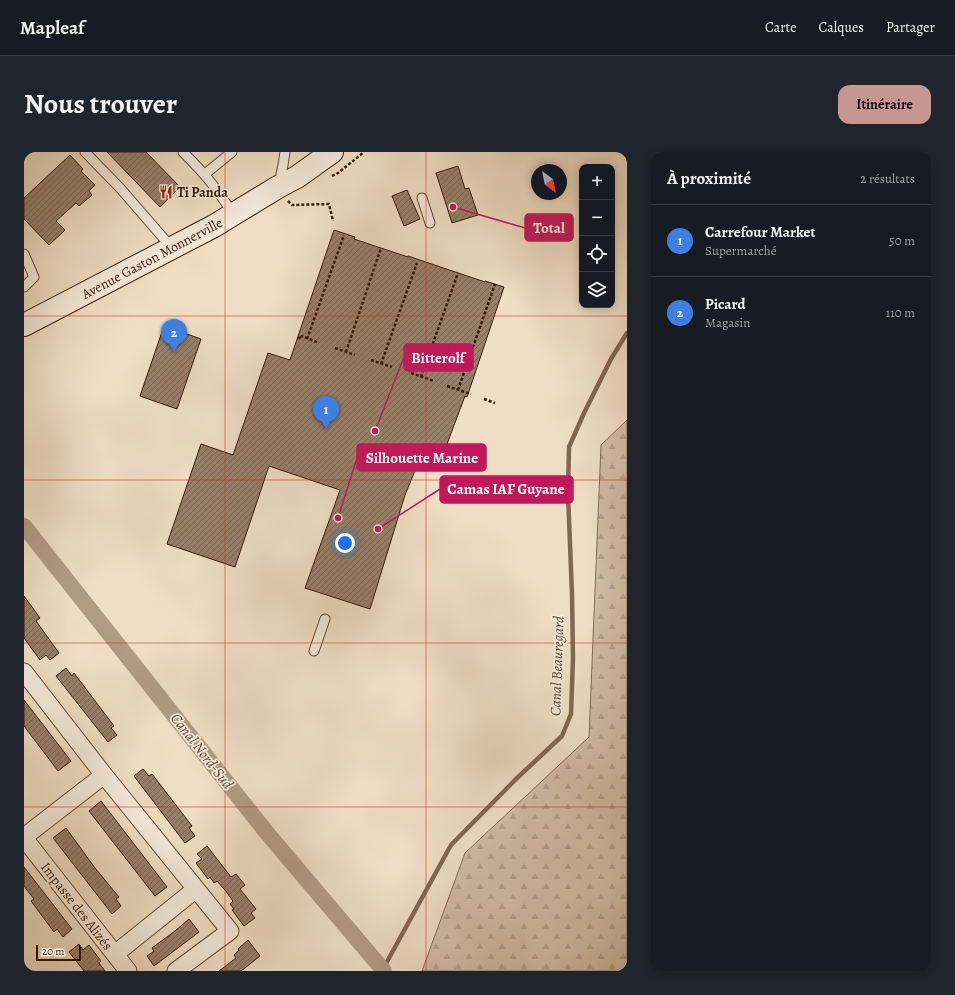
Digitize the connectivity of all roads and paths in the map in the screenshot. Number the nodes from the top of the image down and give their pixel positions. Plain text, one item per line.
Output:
1 (85, 152) edge
2 (183, 152) edge
3 (232, 152) edge
4 (285, 152) edge
5 (311, 152) edge
6 (332, 152) edge
7 (205, 174) junction
8 (278, 187) junction
9 (422, 198) dead end
10 (233, 215) junction
11 (333, 222) dead end
12 (430, 223) dead end
13 (344, 235) dead end
14 (172, 248) junction
15 (381, 248) dead end
16 (24, 254) edge
17 (417, 263) dead end
18 (458, 273) dead end
19 (496, 284) dead end
20 (24, 287) edge
21 (24, 324) edge
22 (298, 337) dead end
23 (307, 339) junction
24 (319, 343) dead end
25 (335, 348) dead end
26 (346, 352) junction
27 (355, 355) dead end
28 (371, 360) dead end
29 (381, 364) junction
30 (392, 367) dead end
31 (411, 373) dead end
32 (422, 377) junction
33 (434, 381) dead end
34 (447, 386) dead end
35 (458, 390) junction
36 (471, 394) dead end
37 (484, 399) dead end
38 (495, 403) dead end
39 (325, 619) dead end
40 (314, 651) dead end
41 (24, 672) edge
42 (104, 775) junction
43 (24, 837) edge
44 (196, 889) junction
45 (115, 954) junction
46 (128, 971) edge
47 (176, 971) edge

1 - 14 lane
2 - 7 lane
3 - 7 lane
4 - 8 lane
5 - 8 main road, Avenue Gaston Monnerville
6 - 8 main road, Avenue Gaston Monnerville
7 - 10 lane
8 - 10 main road, Avenue Gaston Monnerville
8 - 11 path
9 - 12 lane
10 - 14 main road, Avenue Gaston Monnerville
13 - 23 path
14 - 21 main road, Avenue Gaston Monnerville
15 - 26 path
16 - 20 lane
17 - 29 path
18 - 32 path
19 - 35 path
22 - 23 path
23 - 24 path
25 - 26 path
26 - 27 path
28 - 29 path
29 - 30 path
31 - 32 path
32 - 33 path
34 - 35 path
35 - 36 path
37 - 38 path
39 - 40 lane
41 - 42 street
42 - 43 street, Impasse des Alizés
42 - 44 street
43 - 45 street, Impasse des Alizés
44 - 45 street, Impasse des Alizés
44 - 47 street
45 - 46 street, Impasse des Alizés

